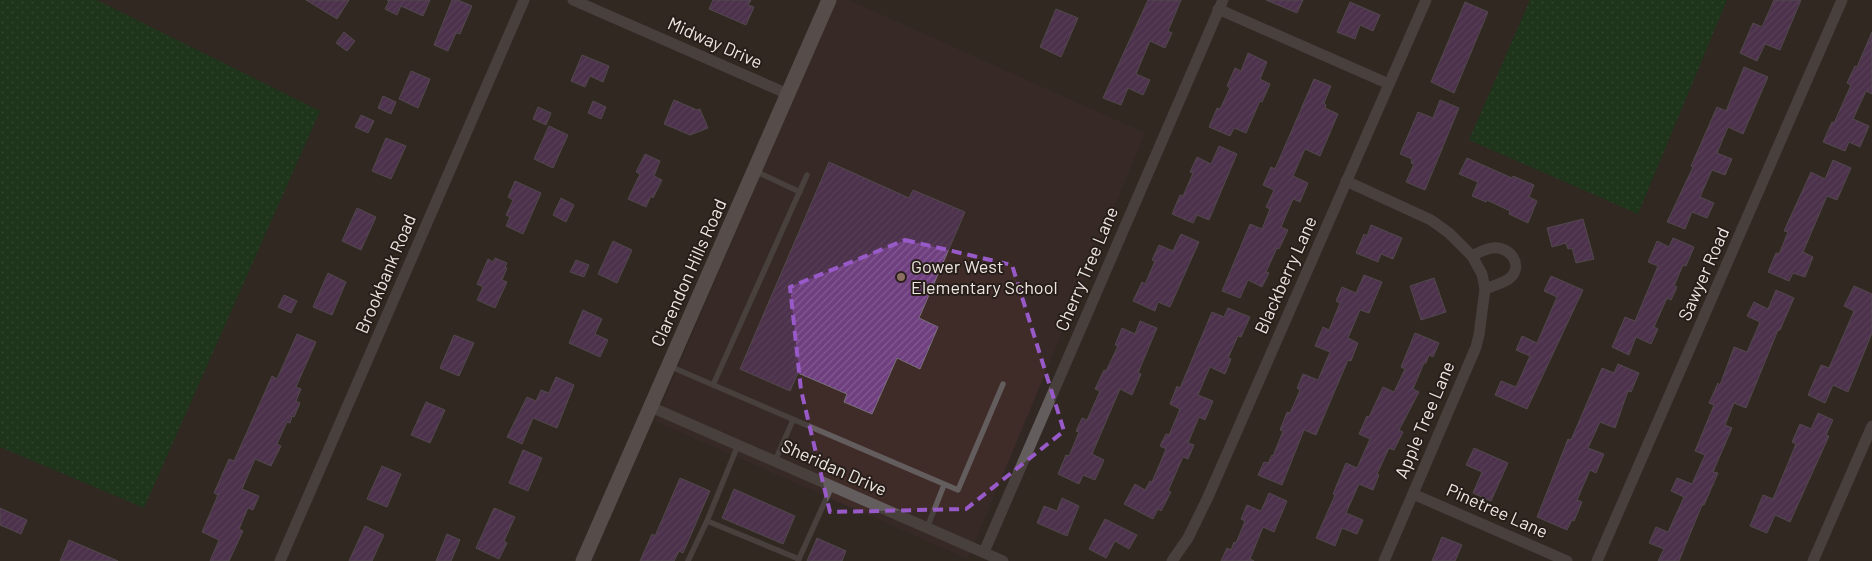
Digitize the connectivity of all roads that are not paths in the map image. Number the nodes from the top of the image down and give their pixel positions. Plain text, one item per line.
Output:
1 (524, 0) edge
2 (573, 0) edge
3 (829, 0) edge
4 (1426, 0) edge
5 (1842, 0) edge
6 (1220, 5) edge
7 (1389, 84) junction
8 (788, 94) junction
9 (755, 171) junction
10 (807, 175) dead end
11 (1346, 181) junction
12 (800, 192) junction
13 (1472, 256) junction
14 (1485, 289) junction
15 (669, 366) junction
16 (1003, 384) dead end
17 (713, 385) junction
18 (651, 407) junction
19 (793, 420) junction
20 (1872, 426) edge
21 (738, 444) junction
22 (775, 461) junction
23 (944, 485) junction
24 (832, 486) junction
25 (1413, 494) junction
26 (707, 521) junction
27 (927, 528) junction
28 (984, 552) junction
29 (798, 560) edge
30 (280, 561) edge
31 (584, 561) edge
32 (688, 561) edge
33 (1003, 561) edge
34 (1172, 561) edge
35 (1384, 561) edge
36 (1567, 561) edge
37 (1597, 561) edge
38 (1813, 561) edge

1 - 30 street, Brookbank Road
2 - 8 street, Midway Drive
3 - 8 street, Clarendon Hills Road
4 - 7 street, Blackberry Lane
5 - 37 street, Sawyer Road
6 - 7 street
6 - 28 street, Cherry Tree Lane
7 - 11 street, Blackberry Lane
8 - 9 street, Clarendon Hills Road
9 - 12 lane
9 - 15 street, Clarendon Hills Road
10 - 12 lane
11 - 13 street, Apple Tree Lane
11 - 34 street, Blackberry Lane
12 - 17 lane
13 - 14 street, Apple Tree Lane
13 - 14 street
14 - 25 street, Apple Tree Lane
15 - 17 lane
15 - 18 street, Clarendon Hills Road
16 - 23 lane
17 - 19 lane
18 - 21 street, Sheridan Drive
18 - 31 street, Clarendon Hills Road
19 - 22 lane
19 - 23 lane
20 - 38 street
21 - 22 street, Sheridan Drive
21 - 26 lane
22 - 24 street, Sheridan Drive
23 - 27 lane
24 - 27 street, Sheridan Drive
24 - 29 lane
25 - 35 street, Apple Tree Lane
25 - 36 street, Pinetree Lane
26 - 29 lane
26 - 32 lane
27 - 28 street, Sheridan Drive
28 - 33 street, Sheridan Drive

